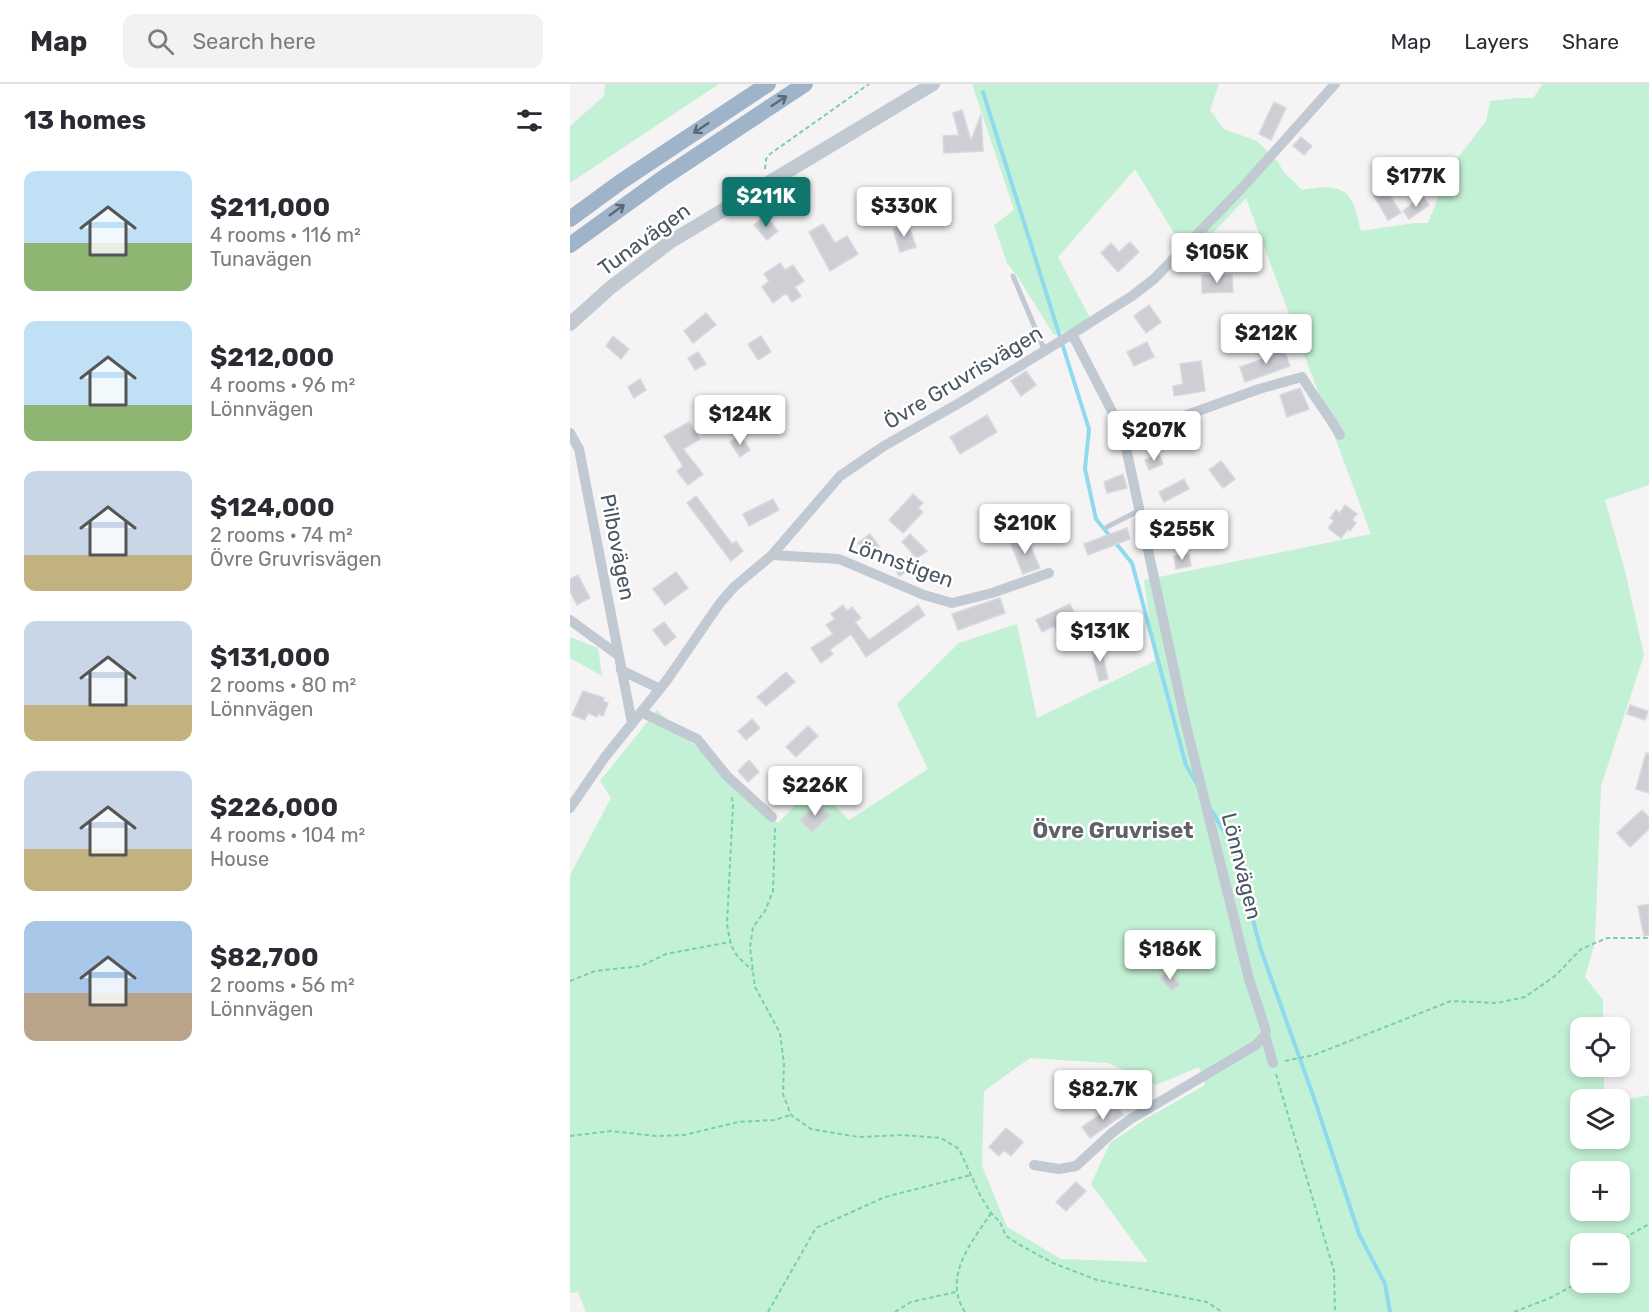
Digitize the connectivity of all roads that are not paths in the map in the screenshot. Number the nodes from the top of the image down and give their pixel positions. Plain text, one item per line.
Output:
1 (768, 84) edge
2 (805, 84) edge
3 (933, 84) edge
4 (1335, 84) edge
5 (570, 219) edge
6 (570, 245) edge
7 (1013, 276) dead end
8 (570, 324) edge
9 (1065, 339) junction
10 (1045, 351) junction
11 (570, 433) edge
12 (1340, 435) dead end
13 (1123, 438) junction
14 (1141, 510) junction
15 (1107, 527) dead end
16 (772, 555) junction
17 (1049, 573) dead end
18 (570, 620) edge
19 (618, 655) junction
20 (621, 669) junction
21 (660, 689) junction
22 (641, 712) junction
23 (632, 723) junction
24 (570, 808) edge
25 (772, 817) dead end
26 (1265, 1035) junction
27 (1273, 1063) road end
28 (1034, 1165) dead end

1 -> 5 highway
6 -> 2 highway
3 - 8 street, Tunavägen
4 - 9 street, Övre Gruvrisvägen
7 - 10 lane
9 - 10 street, Övre Gruvrisvägen
9 - 13 street, Lönnvägen
10 - 16 street, Övre Gruvrisvägen
11 - 19 street, Pilbovägen
12 - 13 street
13 - 14 street, Lönnvägen
14 - 15 lane
14 - 26 street, Lönnvägen
16 - 17 street, Lönnstigen
16 - 21 street, Övre Gruvrisvägen
18 - 19 street
19 - 20 street, Pilbovägen
20 - 21 street
20 - 23 street, Pilbovägen
21 - 22 street, Övre Gruvrisvägen
22 - 23 street, Övre Gruvrisvägen
22 - 25 street
23 - 24 street
26 - 27 street, Lönnvägen
26 - 28 street

